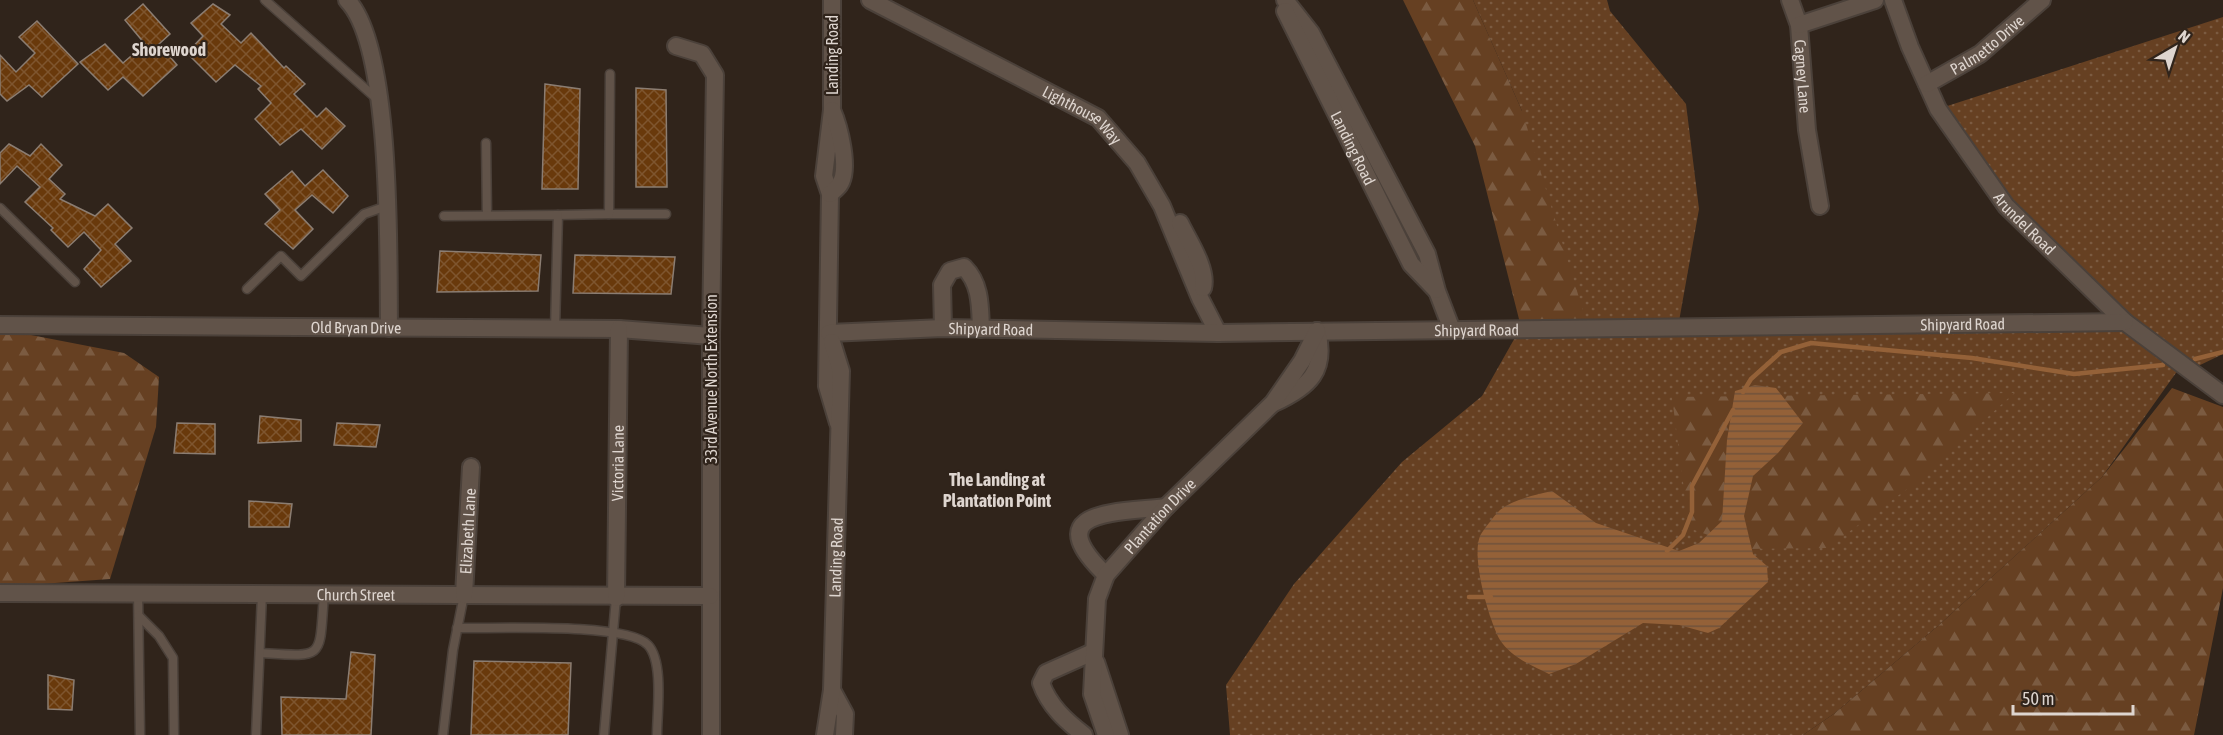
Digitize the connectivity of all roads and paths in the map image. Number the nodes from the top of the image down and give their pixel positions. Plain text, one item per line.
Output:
1 (265, 0) edge
2 (347, 0) edge
3 (832, 0) edge
4 (870, 0) edge
5 (888, 0) edge
6 (1278, 0) edge
7 (1285, 0) edge
8 (1790, 0) edge
9 (1875, 0) edge
10 (1893, 0) edge
11 (2042, 0) edge
12 (1799, 25) junction
13 (676, 46) dead end
14 (975, 54) junction
15 (610, 74) dead end
16 (1927, 84) junction
17 (378, 100) junction
18 (486, 142) dead end
19 (1369, 161) junction
20 (387, 206) junction
21 (1820, 206) dead end
22 (0, 208) edge
23 (609, 214) junction
24 (666, 214) dead end
25 (487, 215) junction
26 (558, 215) junction
27 (444, 216) dead end
28 (75, 282) dead end
29 (247, 289) dead end
30 (2125, 322) junction
31 (0, 326) edge
32 (388, 328) junction
33 (943, 328) junction
34 (555, 329) junction
35 (619, 329) junction
36 (981, 329) junction
37 (1452, 330) junction
38 (1317, 331) junction
39 (829, 333) junction
40 (1218, 333) junction
41 (711, 336) junction
42 (2223, 395) edge
43 (471, 467) dead end
44 (1166, 507) junction
45 (1106, 575) junction
46 (0, 593) edge
47 (138, 593) junction
48 (262, 594) junction
49 (324, 594) junction
50 (464, 595) junction
51 (710, 596) junction
52 (616, 597) junction
53 (139, 616) junction
54 (457, 628) junction
55 (613, 633) junction
56 (1093, 652) junction
57 (260, 653) junction
58 (832, 690) junction
59 (140, 735) edge
60 (174, 735) edge
61 (256, 735) edge
62 (443, 735) edge
63 (604, 735) edge
64 (657, 735) edge
65 (711, 735) edge
66 (825, 735) edge
67 (844, 735) edge
68 (1084, 735) edge
69 (1107, 735) edge
70 (1120, 735) edge

1 - 17 lane
2 - 17 street
3 - 39 street, Landing Road
4 - 14 street, Lighthouse Way
5 - 14 street, Lighthouse Way
6 - 19 street, Landing Road
7 - 19 street, Landing Road
8 - 12 street
9 - 12 street, Cagney Lane
10 - 16 street, Arundel Road
11 - 16 street, Palmetto Drive
12 - 21 street, Cagney Lane
13 - 41 street, 33rd Avenue North Extension
14 - 40 street, Lighthouse Way
15 - 23 lane
16 - 30 street, Arundel Road
17 - 20 street
18 - 25 lane
19 - 37 street, Landing Road
20 - 29 lane
20 - 32 street
22 - 28 lane
23 - 24 lane
23 - 26 lane
25 - 26 lane
25 - 27 lane
26 - 34 lane
30 - 37 street, Shipyard Road
30 - 42 street, Arundel Road
31 - 32 street, Old Bryan Drive
32 - 34 street, Old Bryan Drive
33 - 36 street, Shipyard Road
33 - 36 street
33 - 39 street, Shipyard Road
34 - 35 street, Old Bryan Drive
35 - 41 street, Old Bryan Drive
35 - 52 street, Victoria Lane
36 - 40 street, Shipyard Road
37 - 38 street, Shipyard Road
38 - 40 street, Shipyard Road
38 - 44 street, Plantation Drive
39 - 58 street, Landing Road
41 - 51 street, 33rd Avenue North Extension
43 - 50 street, Elizabeth Lane
44 - 45 street, Plantation Drive
44 - 45 street
45 - 56 street, Plantation Drive
46 - 47 street, Church Street
47 - 48 street, Church Street
47 - 53 lane
48 - 49 street, Church Street
48 - 57 lane
49 - 50 street, Church Street
49 - 57 lane
50 - 52 street, Church Street
50 - 54 lane
51 - 52 street, Church Street
51 - 65 street, 33rd Avenue North Extension
52 - 55 lane
53 - 59 lane
53 - 60 lane
54 - 55 lane
54 - 62 lane
55 - 63 lane
55 - 64 lane
56 - 68 street
56 - 69 street, Plantation Drive
56 - 70 street, Plantation Drive
57 - 61 lane
58 - 66 street, Landing Road
58 - 67 street, Landing Road

